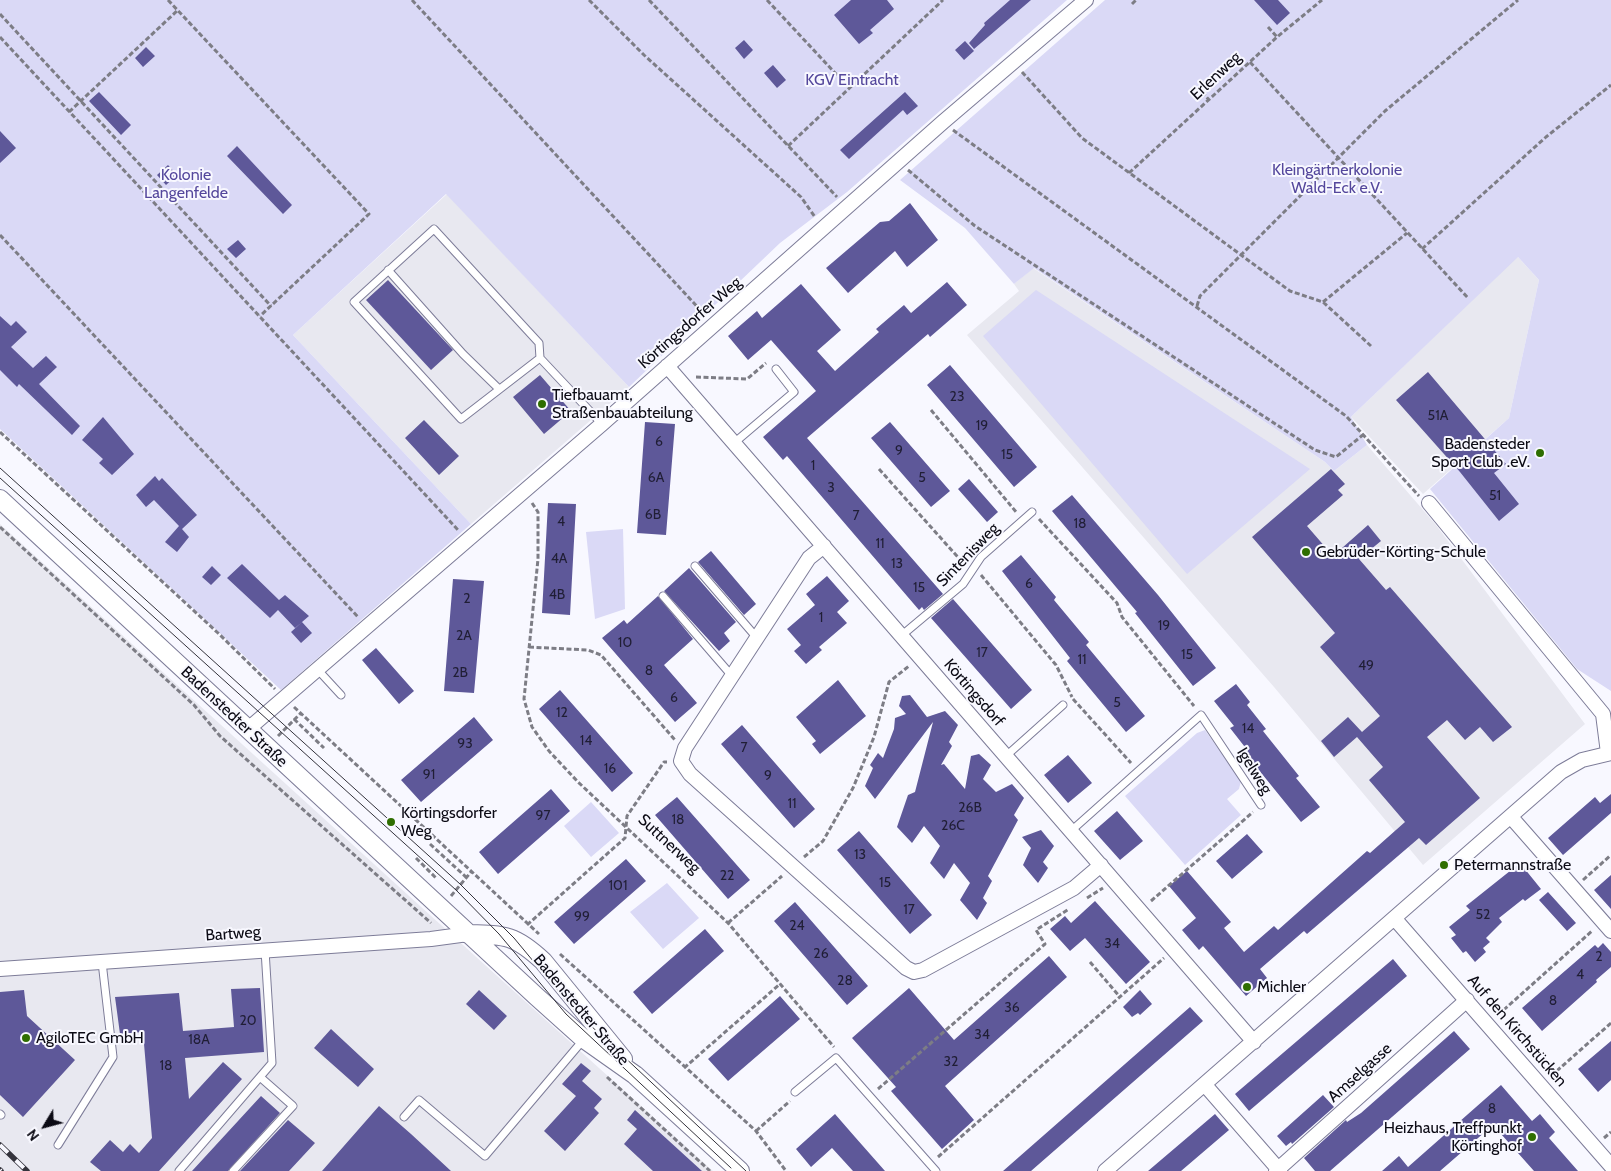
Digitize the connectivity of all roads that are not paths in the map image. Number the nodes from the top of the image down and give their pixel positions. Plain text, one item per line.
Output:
1 (1086, 0) edge
2 (388, 270) junction
3 (540, 358) junction
4 (776, 369) road end
5 (671, 371) junction
6 (499, 389) junction
7 (602, 424) junction
8 (734, 443) junction
9 (0, 499) edge
10 (1429, 503) road end
11 (1032, 512) road end
12 (824, 546) junction
13 (695, 566) dead end
14 (663, 596) dead end
15 (901, 636) junction
16 (757, 638) junction
17 (318, 670) junction
18 (732, 676) junction
19 (341, 695) dead end
20 (1063, 705) road end
21 (247, 730) junction
22 (1610, 753) edge
23 (1006, 756) junction
24 (1262, 804) road end
25 (1511, 817) junction
26 (1071, 831) junction
27 (1101, 865) junction
28 (1395, 919) junction
29 (1607, 927) edge
30 (468, 934) junction
31 (264, 949) junction
32 (102, 962) junction
33 (0, 969) edge
34 (1467, 1000) junction
35 (596, 1025) junction
36 (584, 1039) junction
37 (1254, 1042) junction
38 (635, 1075) junction
39 (260, 1077) junction
40 (1205, 1085) junction
41 (795, 1092) road end
42 (404, 1117) dead end
43 (58, 1145) dead end
44 (1611, 1166) edge
45 (1278, 1170) edge
46 (179, 1171) edge
47 (234, 1171) edge
48 (740, 1171) edge
49 (936, 1171) edge
50 (1105, 1171) edge

1 - 5 street, Körtingsdorfer Weg
2 - 3 lane
2 - 6 lane
2 - 6 lane
3 - 6 lane
3 - 7 lane
4 - 8 lane
5 - 7 street, Körtingsdorfer Weg
5 - 8 street, Körtingsdorf
7 - 17 street, Körtingsdorfer Weg
8 - 12 street, Körtingsdorf
9 - 21 street, Badenstedter Straße
10 - 22 street
11 - 15 lane, Sintenisweg
12 - 15 street, Körtingsdorf
12 - 16 street
13 - 16 lane
14 - 18 lane
15 - 23 street, Körtingsdorf
16 - 18 street
17 - 19 lane
17 - 21 street, Körtingsdorfer Weg
18 - 27 street
20 - 23 lane
21 - 30 street, Badenstedter Straße
22 - 25 street
23 - 26 street, Körtingsdorf
24 - 26 lane, Igelweg
25 - 28 street
25 - 29 street
26 - 27 street, Körtingsdorf
27 - 37 street, Körtingsdorf
28 - 34 street, Auf den Kirchstücken
28 - 37 street
30 - 31 street, Bartweg
30 - 35 street, Badenstedter Straße
30 - 36 street, Badenstedter Straße
31 - 32 street, Bartweg
31 - 39 lane
32 - 33 street, Bartweg
32 - 43 lane
34 - 44 street, Auf den Kirchstücken
34 - 45 street, Amselgasse
35 - 36 lane
35 - 38 street, Badenstedter Straße
36 - 38 street, Badenstedter Straße
36 - 42 lane
37 - 40 street
38 - 48 street, Badenstedter Straße
39 - 46 lane
39 - 47 lane
40 - 45 street
40 - 50 street
41 - 49 lane

